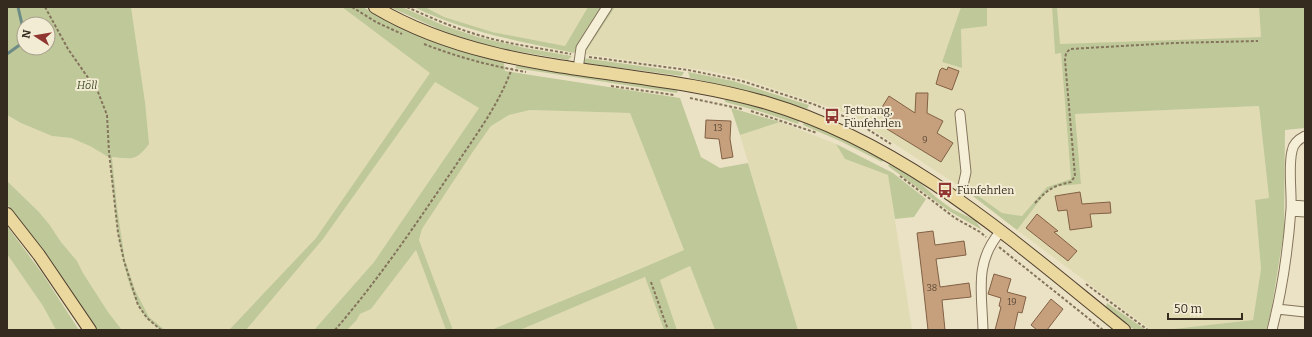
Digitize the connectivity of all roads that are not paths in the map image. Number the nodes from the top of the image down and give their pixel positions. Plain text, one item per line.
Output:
1 (375, 7) edge
2 (607, 7) edge
3 (578, 69) junction
4 (960, 114) dead end
5 (1305, 136) edge
6 (957, 199) junction
7 (1305, 206) edge
8 (1291, 208) junction
9 (1305, 212) edge
10 (7, 214) edge
11 (1000, 232) junction
12 (1277, 309) junction
13 (1305, 312) edge
14 (90, 330) edge
15 (983, 330) edge
16 (1124, 330) edge
17 (1272, 330) edge

1 - 3 main road
2 - 3 street
3 - 6 main road
4 - 6 street
5 - 8 street
6 - 11 main road
7 - 8 street
8 - 9 street
8 - 12 street
10 - 14 main road
11 - 15 street
11 - 16 main road
12 - 13 street
12 - 17 street

